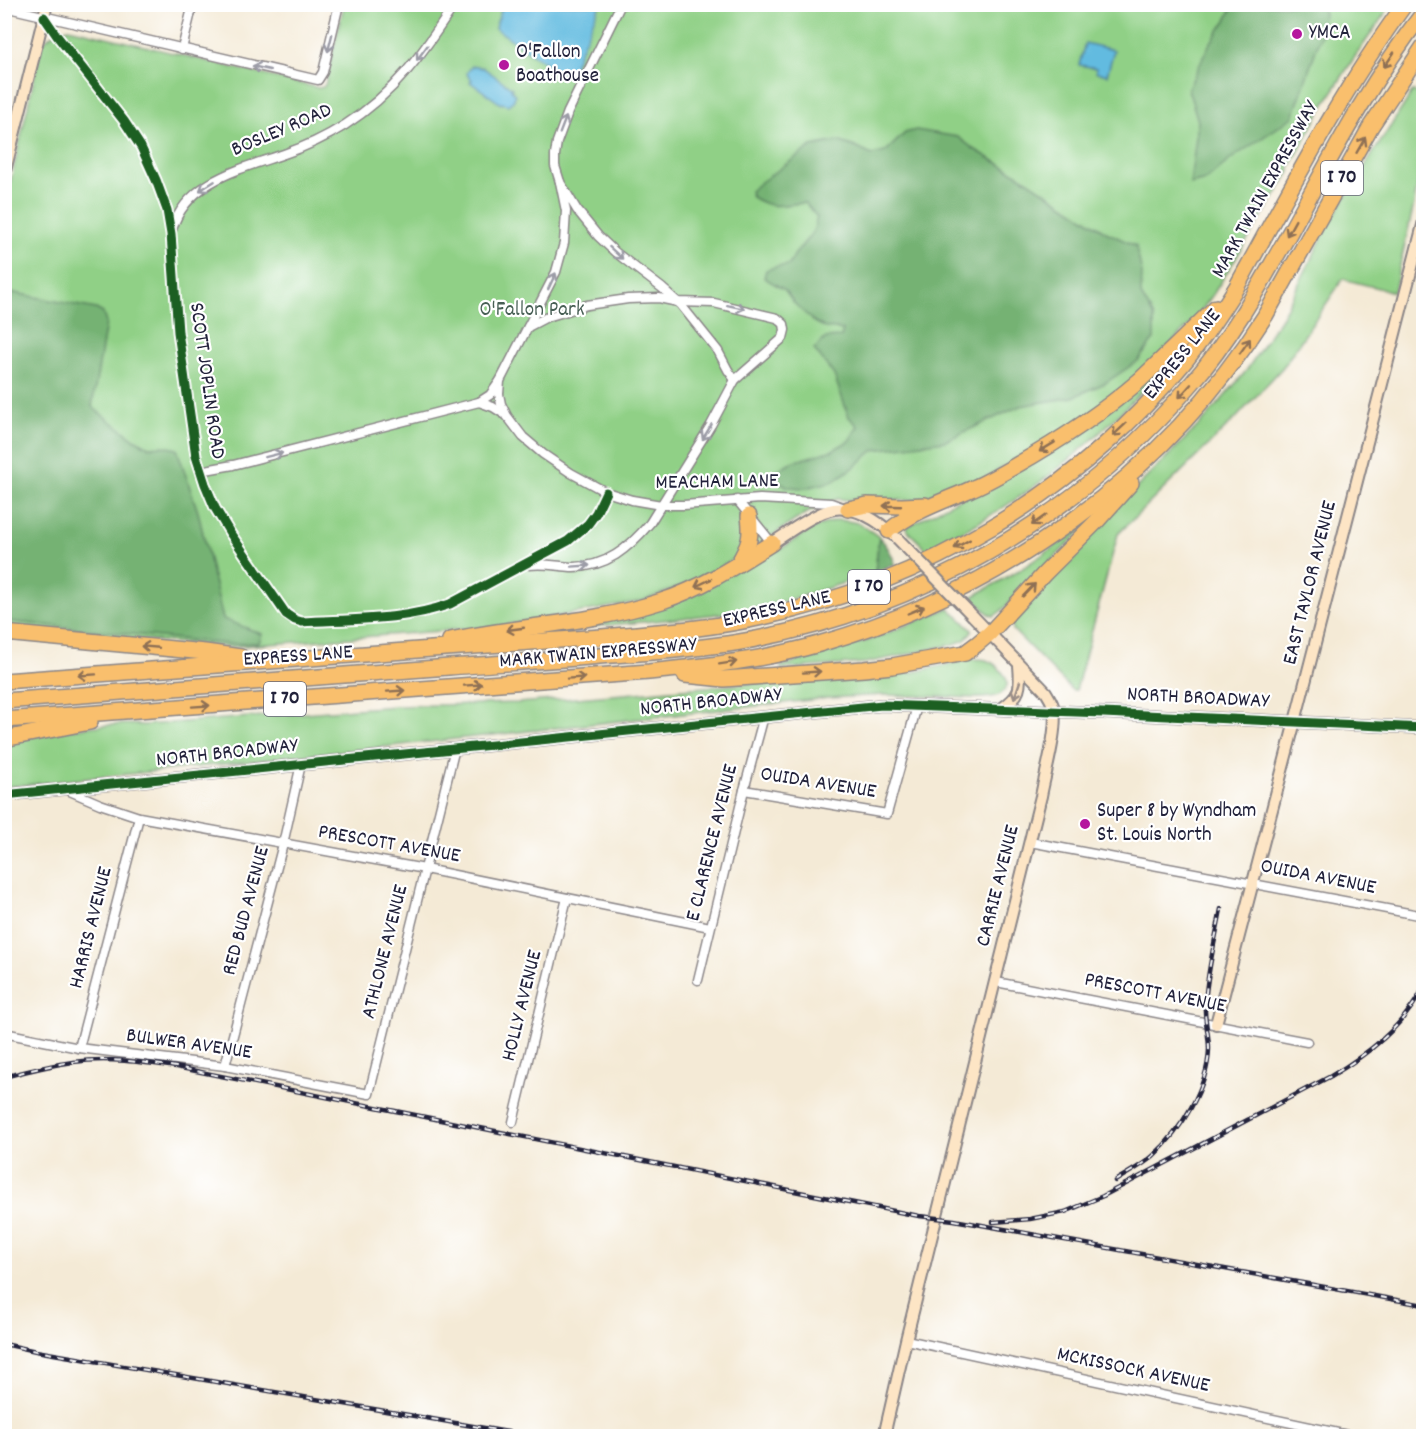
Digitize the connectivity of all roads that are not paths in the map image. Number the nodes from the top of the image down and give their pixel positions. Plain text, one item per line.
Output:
1 (47, 4) edge
2 (193, 4) edge
3 (339, 4) edge
4 (455, 4) edge
5 (621, 4) edge
6 (1405, 4) edge
7 (4, 7) edge
8 (1424, 12) edge
9 (44, 17) junction
10 (1424, 46) edge
11 (182, 49) junction
12 (1424, 53) edge
13 (1406, 71) junction
14 (4, 175) edge
15 (560, 182) junction
16 (1424, 221) edge
17 (171, 234) junction
18 (1236, 288) junction
19 (678, 302) junction
20 (528, 327) junction
21 (735, 380) junction
22 (500, 381) junction
23 (480, 402) junction
24 (507, 416) junction
25 (1166, 439) junction
26 (200, 471) junction
27 (606, 492) junction
28 (737, 500) junction
29 (937, 503) junction
30 (661, 505) junction
31 (848, 509) junction
32 (749, 516) junction
33 (893, 535) junction
34 (772, 543) junction
35 (737, 565) junction
36 (523, 567) junction
37 (4, 633) edge
38 (990, 633) junction
39 (394, 652) junction
40 (271, 661) junction
41 (1019, 665) junction
42 (649, 672) junction
43 (4, 681) edge
44 (4, 701) edge
45 (917, 706) junction
46 (143, 710) junction
47 (1001, 710) junction
48 (1054, 711) junction
49 (765, 716) junction
50 (4, 720) edge
51 (1295, 722) junction
52 (1424, 728) edge
53 (4, 739) edge
54 (455, 748) junction
55 (301, 764) junction
56 (64, 789) junction
57 (744, 790) junction
58 (4, 795) edge
59 (139, 817) junction
60 (1030, 842) junction
61 (283, 843) junction
62 (425, 869) junction
63 (1253, 884) junction
64 (567, 898) junction
65 (1424, 916) edge
66 (710, 927) junction
67 (698, 980) dead end
68 (996, 982) junction
69 (1216, 1024) junction
70 (4, 1033) edge
71 (1308, 1042) dead end
72 (79, 1048) junction
73 (225, 1066) junction
74 (369, 1094) joint
75 (513, 1122) dead end
76 (906, 1340) junction
77 (884, 1437) edge
78 (1352, 1437) edge

1 - 9 main road
2 - 11 street
3 -> 11 street
4 -> 17 street, BOSLEY ROAD
15 -> 5 street
6 - 18 highway, MARK TWAIN EXPRESSWAY / I 70
7 - 9 street
8 -> 44 highway, EXPRESS LANE
9 - 11 street
9 - 14 main road
9 - 17 street, SCOTT JOPLIN ROAD
10 - 13 highway, MARK TWAIN EXPRESSWAY / I 70
12 - 13 highway
25 -> 13 highway, MARK TWAIN EXPRESSWAY / I 70
15 -> 19 street
20 -> 15 street
16 - 51 main road, EAST TAYLOR AVENUE
17 - 26 street, SCOTT JOPLIN ROAD
18 -> 29 highway
18 -> 39 highway, MARK TWAIN EXPRESSWAY / I 70
19 - 20 street
19 - 21 street
19 -> 21 street
20 - 22 street
21 -> 30 street
22 - 23 street
22 - 24 street
23 - 24 street
26 -> 23 street
24 - 27 street, MEACHAM LANE
38 -> 25 highway
42 -> 25 highway, MARK TWAIN EXPRESSWAY / I 70
26 - 36 street, SCOTT JOPLIN ROAD
27 - 30 street, MEACHAM LANE
27 - 36 street, SCOTT JOPLIN ROAD
28 - 30 street, MEACHAM LANE
28 - 31 street, MEACHAM LANE
28 - 32 street
29 -> 31 highway
29 - 33 highway
36 -> 30 street
31 - 33 main road
31 - 34 main road
32 - 34 street
32 - 35 highway
33 - 38 main road, bridge
34 - 35 highway
35 -> 39 highway
40 -> 37 highway
38 - 41 main road
42 -> 38 highway
39 - 40 highway, MARK TWAIN EXPRESSWAY / I 70
40 -> 43 highway, MARK TWAIN EXPRESSWAY / I 70
41 -> 47 main road
41 - 48 main road
46 -> 42 highway, MARK TWAIN EXPRESSWAY / I 70
45 - 47 main road, NORTH BROADWAY
45 - 49 main road, NORTH BROADWAY
45 - 57 street, OUIDA AVENUE
46 - 50 highway, MARK TWAIN EXPRESSWAY / I 70
46 - 53 highway
47 - 48 main road, NORTH BROADWAY
48 - 51 main road, NORTH BROADWAY
48 - 60 main road, CARRIE AVENUE
49 - 54 main road, NORTH BROADWAY
49 - 57 street, E CLARENCE AVENUE
51 - 52 main road, NORTH BROADWAY
51 - 63 main road, EAST TAYLOR AVENUE
54 - 55 main road, NORTH BROADWAY
54 - 62 street, ATHLONE AVENUE
55 - 56 main road, NORTH BROADWAY
55 - 61 street, RED BUD AVENUE
56 - 58 main road, NORTH BROADWAY
56 - 59 street, PRESCOTT AVENUE
57 - 66 street, E CLARENCE AVENUE
59 - 61 street, PRESCOTT AVENUE
59 - 72 street, HARRIS AVENUE
60 - 63 street, OUIDA AVENUE
60 - 68 main road, CARRIE AVENUE
61 - 62 street, PRESCOTT AVENUE
61 - 73 street, RED BUD AVENUE
62 - 64 street, PRESCOTT AVENUE
62 - 74 street, ATHLONE AVENUE
63 - 65 street, OUIDA AVENUE
63 - 69 main road, EAST TAYLOR AVENUE
64 - 66 street, PRESCOTT AVENUE
64 - 75 street, HOLLY AVENUE
66 - 67 street, E CLARENCE AVENUE
68 - 69 street, PRESCOTT AVENUE
68 - 76 main road, CARRIE AVENUE
69 - 71 street, PRESCOTT AVENUE
70 - 72 street, BULWER AVENUE
72 - 73 street, BULWER AVENUE
73 - 74 street, BULWER AVENUE
76 - 77 main road, CARRIE AVENUE
76 - 78 street, MCKISSOCK AVENUE

